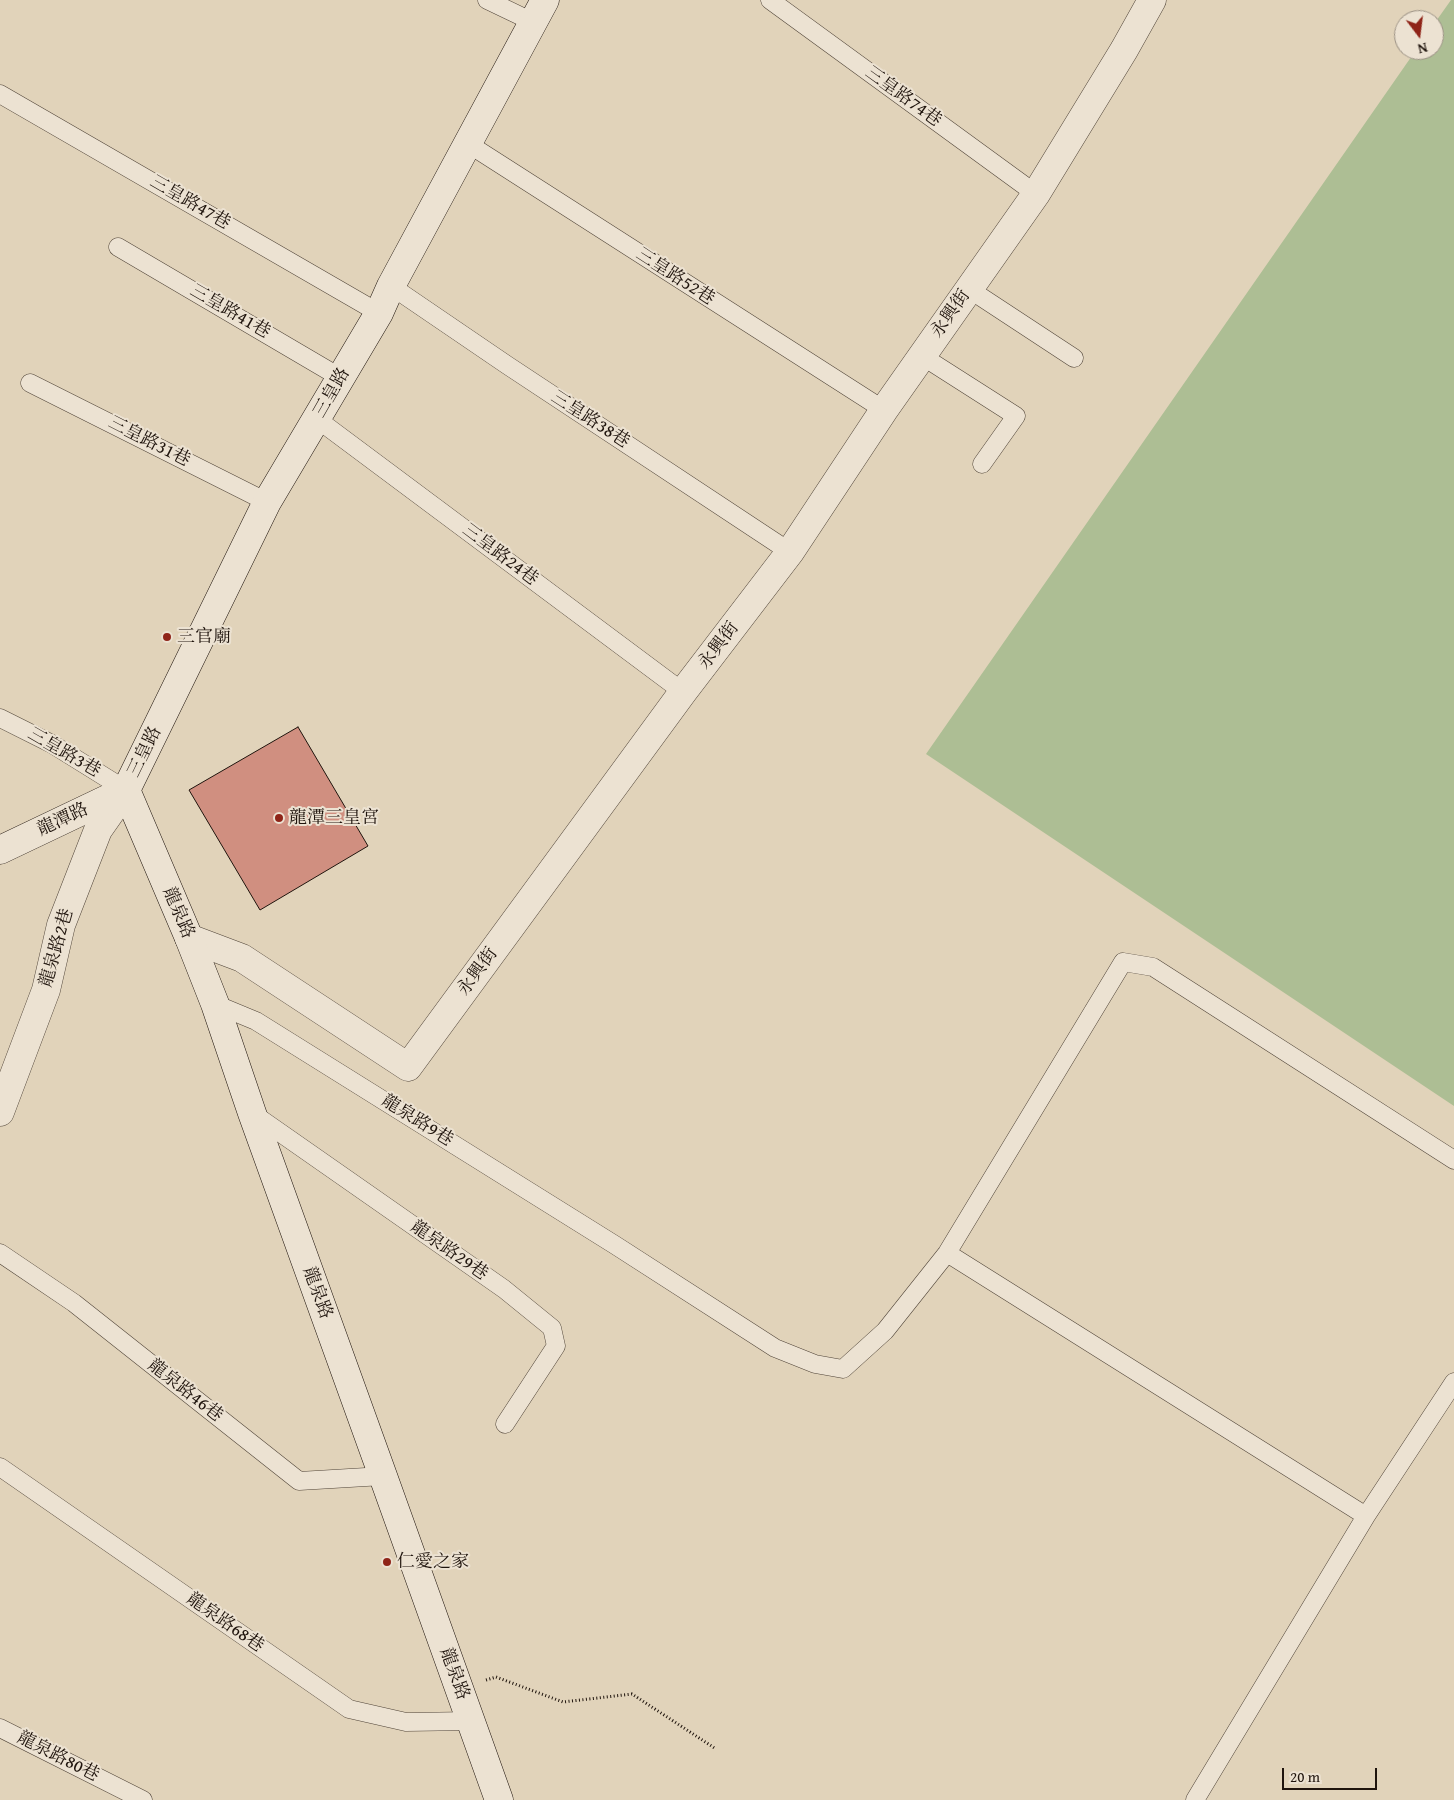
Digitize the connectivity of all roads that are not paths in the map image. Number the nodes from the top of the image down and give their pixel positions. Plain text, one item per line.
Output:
1 (486, 0) edge
2 (770, 0) edge
3 (1152, 0) edge
4 (539, 11) edge
5 (0, 94) edge
6 (467, 143) junction
7 (1036, 194) junction
8 (118, 247) dead end
9 (391, 286) junction
10 (969, 289) junction
11 (379, 313) junction
12 (922, 356) junction
13 (1074, 358) dead end
14 (341, 378) junction
15 (30, 383) dead end
16 (884, 410) junction
17 (317, 419) junction
18 (982, 464) dead end
19 (267, 502) junction
20 (790, 552) junction
21 (683, 692) junction
22 (0, 718) edge
23 (126, 790) junction
24 (0, 850) edge
25 (190, 938) junction
26 (215, 1004) junction
27 (0, 1112) edge
28 (252, 1113) junction
29 (1454, 1160) edge
30 (0, 1253) edge
31 (947, 1253) junction
32 (1454, 1382) edge
33 (504, 1424) dead end
34 (0, 1467) edge
35 (384, 1476) junction
36 (1366, 1516) junction
37 (471, 1721) junction
38 (0, 1728) edge
39 (143, 1800) edge
40 (498, 1800) edge
41 (1194, 1800) edge

1 - 4 lane
2 - 7 lane, 三皇路74巷
3 - 7 street, 永興街
4 - 6 street, 三皇路
5 - 11 lane, 三皇路47巷
6 - 9 street, 三皇路
6 - 16 lane, 三皇路52巷
7 - 10 street, 永興街
8 - 14 lane, 三皇路41巷
9 - 11 street, 三皇路
9 - 20 lane, 三皇路38巷
10 - 12 street, 永興街
10 - 13 lane
11 - 14 street, 三皇路
12 - 16 street, 永興街
12 - 18 lane
14 - 17 street, 三皇路
15 - 19 lane, 三皇路31巷
16 - 20 street, 永興街
17 - 19 street, 三皇路
17 - 21 lane, 三皇路24巷
19 - 23 street, 三皇路
20 - 21 street, 永興街
21 - 25 street, 永興街
22 - 23 lane, 三皇路3巷
23 - 24 street, 龍潭路
23 - 25 street, 龍泉路
23 - 27 street, 龍泉路2巷
25 - 26 street, 龍泉路
26 - 28 street, 龍泉路
26 - 31 lane, 龍泉路9巷
28 - 33 lane, 龍泉路29巷
28 - 35 street, 龍泉路
29 - 31 lane, 龍泉路9巷
30 - 35 lane, 龍泉路46巷
31 - 36 lane
32 - 36 lane
34 - 37 lane, 龍泉路68巷
35 - 37 street, 龍泉路
36 - 41 lane
37 - 40 street, 龍泉路
38 - 39 lane, 龍泉路80巷

